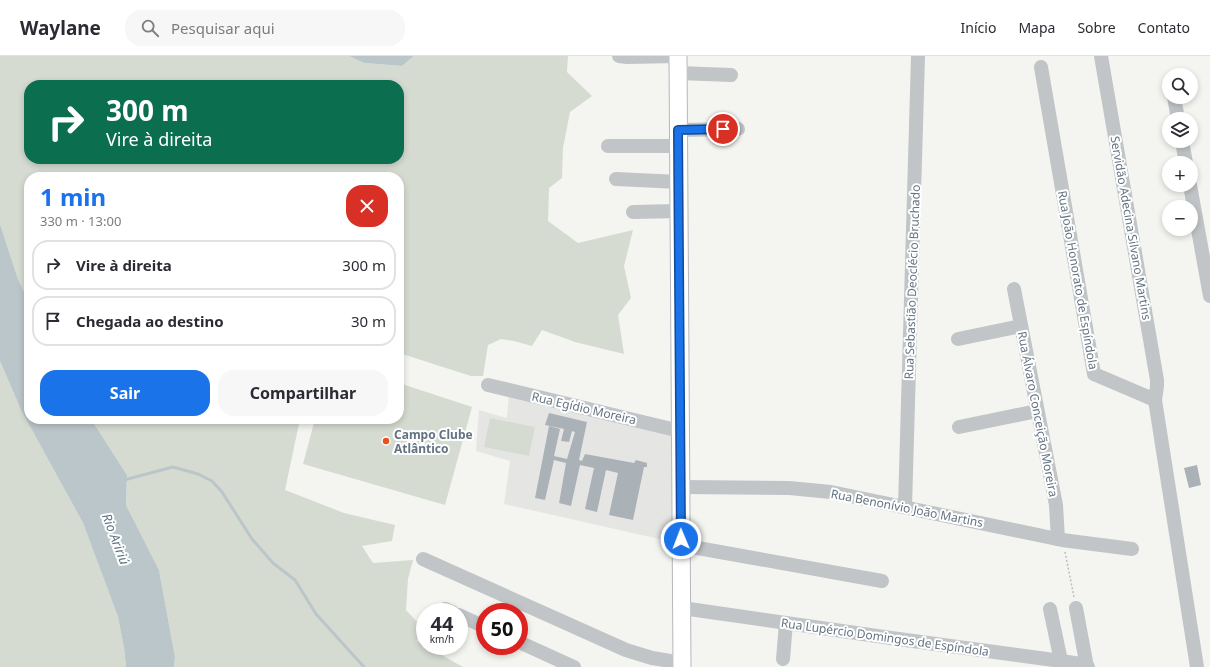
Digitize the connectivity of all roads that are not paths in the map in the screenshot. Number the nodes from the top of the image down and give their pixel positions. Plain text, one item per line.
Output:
1 (619, 56) edge
2 (678, 56) edge
3 (918, 56) edge
4 (1101, 56) edge
5 (1041, 67) dead end
6 (678, 73) junction
7 (731, 74) dead end
8 (738, 129) dead end
9 (678, 138) junction
10 (608, 146) dead end
11 (616, 179) dead end
12 (679, 182) junction
13 (1191, 192) edge
14 (679, 211) junction
15 (633, 212) dead end
16 (1014, 289) dead end
17 (1210, 296) edge
18 (1021, 326) junction
19 (958, 339) dead end
20 (488, 385) dead end
21 (1155, 400) junction
22 (1037, 411) junction
23 (959, 427) dead end
24 (680, 431) junction
25 (681, 488) junction
26 (905, 507) junction
27 (1060, 540) junction
28 (681, 545) junction
29 (1132, 549) dead end
30 (423, 559) dead end
31 (882, 581) dead end
32 (682, 608) junction
33 (1076, 608) road end
34 (1050, 609) dead end
35 (786, 623) junction
36 (528, 646) edge
37 (783, 659) dead end
38 (1061, 661) junction
39 (1027, 662) edge
40 (682, 665) edge
41 (574, 667) edge
42 (1088, 667) edge
43 (1197, 667) edge

1 - 2 street
2 - 6 main road
3 - 26 street, Rua Sebastião Deoclécio Bruchado
4 - 21 street, Servidão Adecina Silvano Martins
5 - 21 street, Rua João Honorato de Espíndola
6 - 7 street
6 - 9 main road
8 - 9 street
9 - 10 street
9 - 12 main road
11 - 12 street
12 - 14 main road
13 - 17 street
14 - 15 street
14 - 24 main road
16 - 18 street, Rua Álvaro Conceição Moreira
18 - 19 street
18 - 22 street, Rua Álvaro Conceição Moreira
20 - 24 street, Rua Egídio Moreira
21 - 43 street
22 - 23 street
22 - 27 street, Rua Álvaro Conceição Moreira
24 - 25 main road
25 - 26 street, Rua Benonívio João Martins
25 - 28 main road
26 - 27 street, Rua Benonívio João Martins
27 - 29 street, Rua Benonívio João Martins
28 - 31 street
28 - 32 main road
30 - 40 street
32 - 35 street, Rua Lupércio Domingos de Espíndola
32 - 40 main road
33 - 42 street
34 - 38 street
35 - 37 street
35 - 39 street, Rua Lupércio Domingos de Espíndola
36 - 41 street
38 - 39 street, Rua Lupércio Domingos de Espíndola
38 - 42 street, Rua Lupércio Domingos de Espíndola

